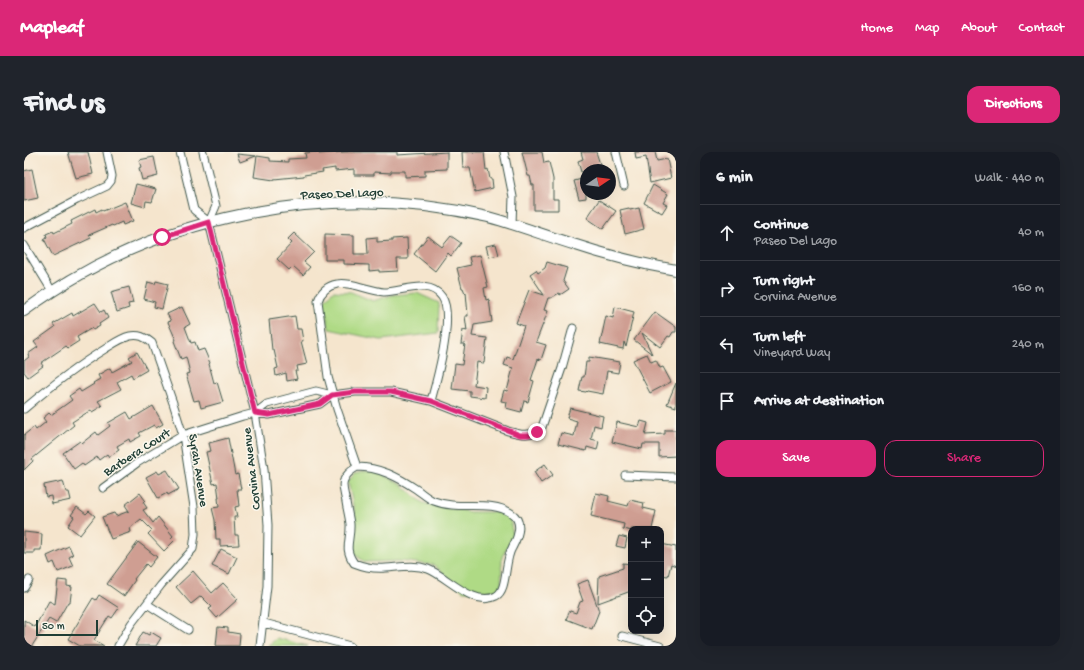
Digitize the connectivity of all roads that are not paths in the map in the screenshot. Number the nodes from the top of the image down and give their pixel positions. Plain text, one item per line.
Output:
1 (107, 152) edge
2 (180, 152) edge
3 (203, 152) edge
4 (504, 152) edge
5 (616, 152) edge
6 (624, 186) dead end
7 (209, 222) junction
8 (512, 224) junction
9 (24, 228) edge
10 (24, 245) edge
11 (676, 270) edge
12 (52, 291) junction
13 (24, 311) edge
14 (573, 328) dead end
15 (332, 395) junction
16 (431, 401) junction
17 (24, 409) edge
18 (255, 413) junction
19 (183, 435) junction
20 (357, 467) junction
21 (625, 475) dead end
22 (676, 477) edge
23 (103, 488) dead end
24 (29, 580) dead end
25 (24, 588) edge
26 (147, 604) junction
27 (264, 623) junction
28 (188, 630) dead end
29 (622, 636) dead end
30 (118, 646) edge
31 (260, 646) edge
32 (350, 646) edge
33 (660, 646) edge

1 - 9 street
2 - 7 street
3 - 7 street
4 - 8 street
5 - 6 street
7 - 8 street, Paseo Del Lago
7 - 12 street, Paseo Del Lago
7 - 18 street, Corvina Avenue
8 - 11 street, Paseo Del Lago
10 - 12 street
12 - 13 street, Paseo Del Lago
14 - 16 street
15 - 16 street
15 - 16 street
15 - 18 street
15 - 18 street
15 - 20 street
17 - 19 street, Syrah Avenue
18 - 19 street, Barbera Court
18 - 27 street, Corvina Avenue
19 - 23 street, Barbera Court
19 - 26 street, Syrah Avenue
20 - 20 street
21 - 22 street
24 - 25 street
26 - 28 street
26 - 30 street, Syrah Avenue
27 - 31 street, Corvina Avenue
27 - 32 street
29 - 33 street

